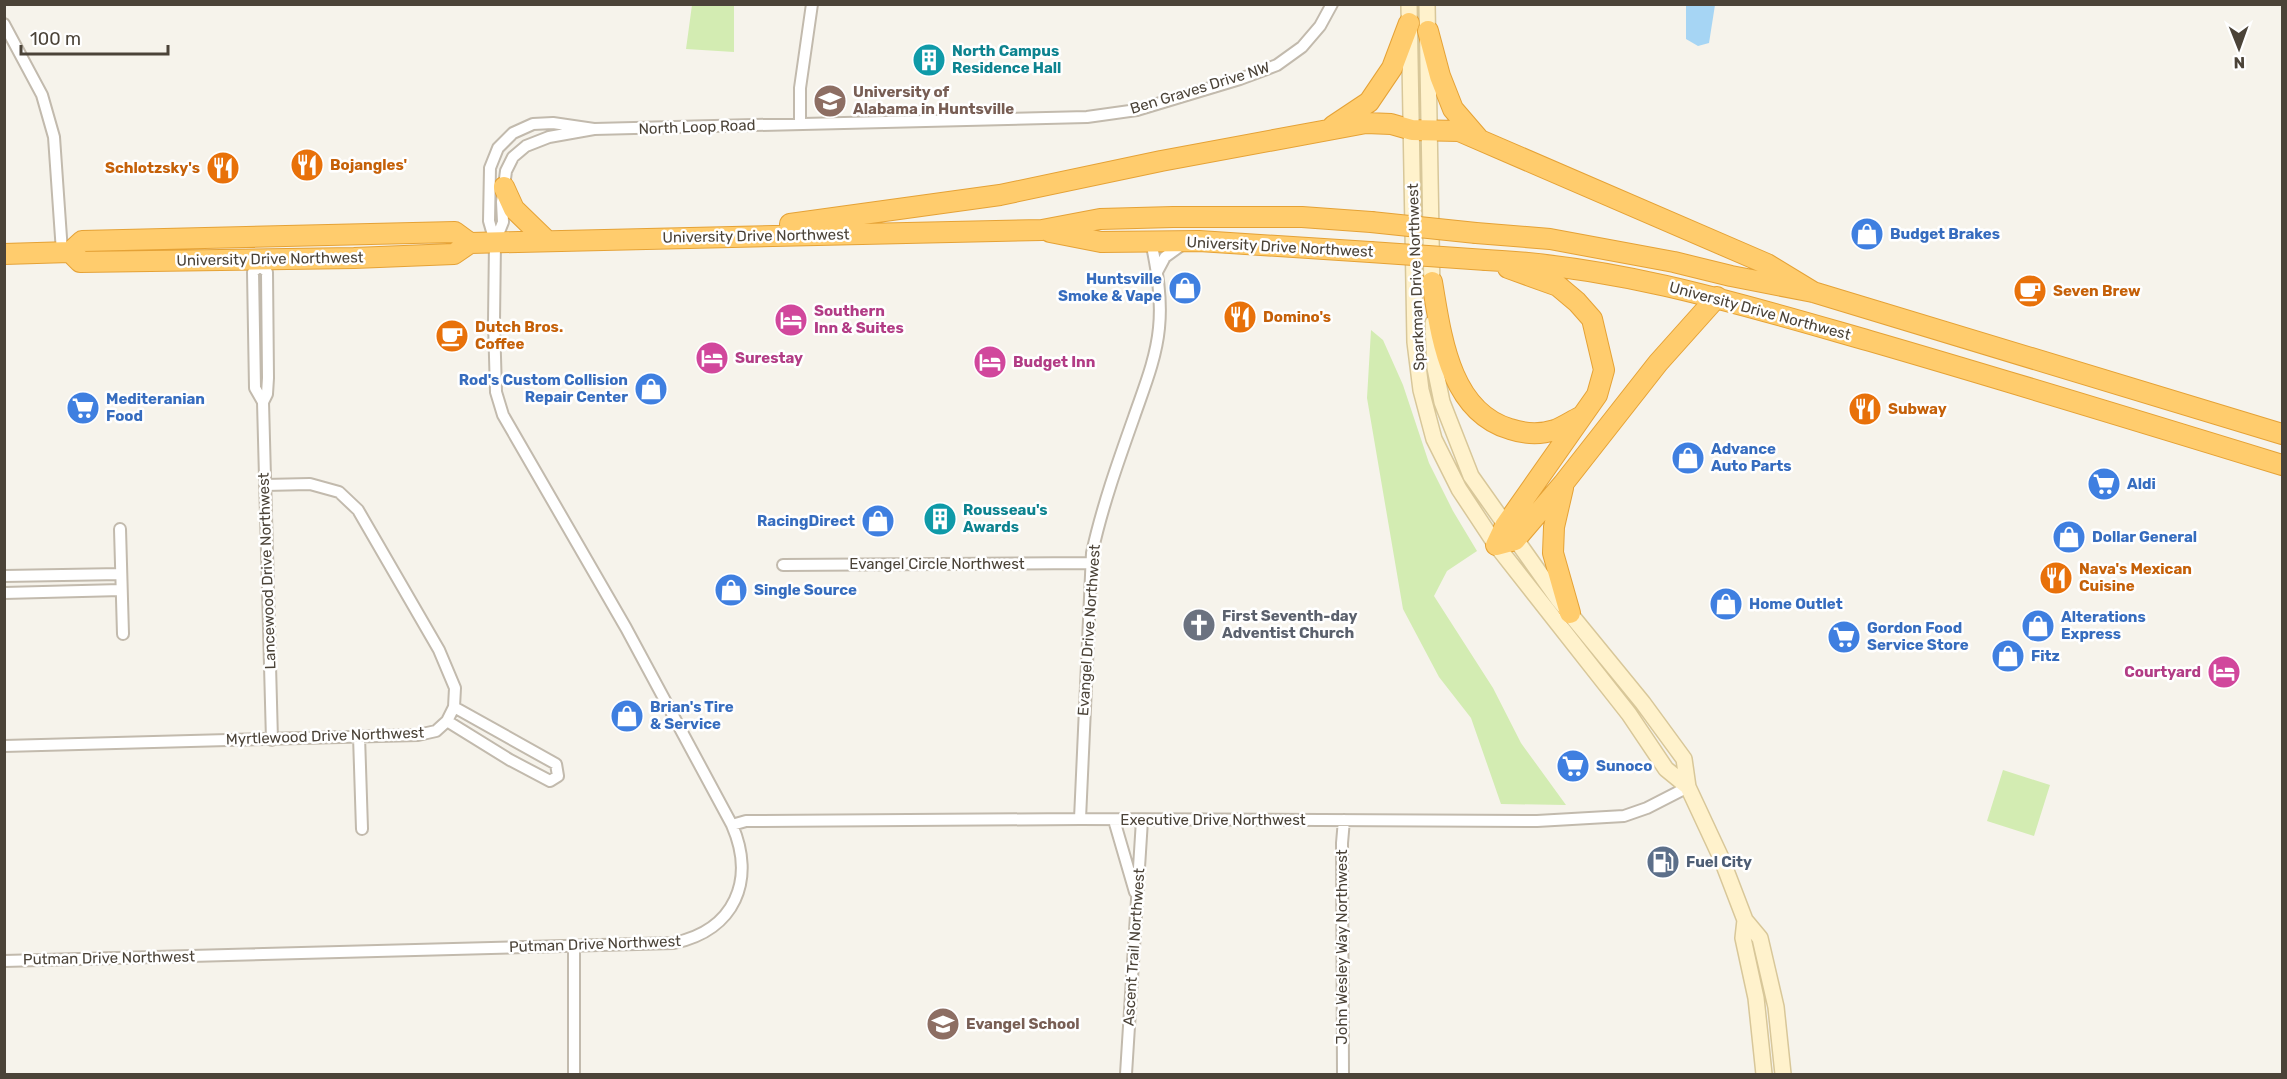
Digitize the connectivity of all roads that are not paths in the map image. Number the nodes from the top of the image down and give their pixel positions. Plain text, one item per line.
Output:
1 (812, 4) edge
2 (1332, 4) edge
3 (1427, 4) edge
4 (1409, 14) edge
5 (4, 24) edge
6 (1428, 31) junction
7 (800, 123) junction
8 (594, 129) junction
9 (1326, 131) junction
10 (1421, 131) junction
11 (1479, 140) junction
12 (504, 187) junction
13 (1286, 217) junction
14 (1042, 230) junction
15 (255, 237) junction
16 (292, 237) junction
17 (667, 238) junction
18 (547, 241) junction
19 (1151, 241) junction
20 (1192, 241) junction
21 (495, 242) junction
22 (470, 243) junction
23 (66, 252) junction
24 (4, 254) edge
25 (1486, 260) junction
26 (223, 261) junction
27 (260, 263) junction
28 (1157, 272) junction
29 (1432, 282) junction
30 (1813, 292) junction
31 (1717, 297) junction
32 (1582, 415) junction
33 (2283, 434) edge
34 (2283, 465) edge
35 (265, 484) junction
36 (1563, 484) junction
37 (120, 529) dead end
38 (1510, 533) junction
39 (1496, 545) junction
40 (1091, 563) junction
41 (783, 565) dead end
42 (121, 574) junction
43 (4, 576) edge
44 (121, 590) junction
45 (4, 593) edge
46 (1570, 613) junction
47 (123, 634) dead end
48 (454, 707) junction
49 (447, 721) junction
50 (359, 736) junction
51 (272, 740) junction
52 (4, 746) edge
53 (1688, 787) junction
54 (1080, 819) junction
55 (1114, 820) junction
56 (1142, 820) junction
57 (1344, 820) junction
58 (732, 825) junction
59 (362, 829) dead end
60 (1137, 898) junction
61 (1745, 920) junction
62 (573, 946) junction
63 (4, 960) edge
64 (574, 1074) edge
65 (1126, 1074) edge
66 (1343, 1074) edge
67 (1764, 1074) edge
68 (1783, 1074) edge

1 - 7 street
2 - 7 street, Ben Graves Drive NW
3 - 6 main road, Sparkman Drive Northwest
4 - 9 highway
4 - 10 main road, Sparkman Drive Northwest
5 - 23 street
6 - 10 main road, Sparkman Drive Northwest
6 - 11 highway
7 - 8 street, North Loop Road
8 - 12 street, North Loop Road
8 - 21 street, North Loop Road
9 - 10 highway
9 - 17 highway
10 - 11 highway
10 - 29 main road, Sparkman Drive Northwest
10 - 39 main road, Sparkman Drive Northwest
11 - 30 highway
12 - 18 highway
12 - 21 street, North Loop Road
13 - 14 highway, University Drive Northwest
13 - 19 highway
13 - 30 highway, University Drive Northwest, bridge
14 - 17 highway, University Drive Northwest
14 - 19 highway, University Drive Northwest
15 - 16 highway, University Drive Northwest
15 - 23 highway, University Drive Northwest
15 - 26 highway
16 - 22 highway, University Drive Northwest
16 - 27 highway
17 - 18 highway, University Drive Northwest
18 - 21 highway, University Drive Northwest
19 - 20 highway, University Drive Northwest
19 - 28 street, Evangel Drive Northwest
20 - 25 highway, University Drive Northwest, bridge
20 - 28 street
21 - 22 highway, University Drive Northwest
21 - 58 street, Putman Drive Northwest
22 - 27 highway, University Drive Northwest
23 - 24 highway, University Drive Northwest
23 - 26 highway, University Drive Northwest
25 - 31 highway, University Drive Northwest
25 - 32 highway
26 - 27 highway, University Drive Northwest
27 - 35 street, Lancewood Drive Northwest
28 - 40 street, Evangel Drive Northwest
29 - 32 highway
29 - 38 main road, Sparkman Drive Northwest
30 - 33 highway, University Drive Northwest
31 - 34 highway, University Drive Northwest
31 - 36 highway
32 - 38 highway
35 - 48 street
35 - 51 street, Lancewood Drive Northwest
36 - 38 highway
36 - 46 highway
37 - 42 street
38 - 39 highway
38 - 46 main road, Sparkman Drive Northwest
39 - 53 main road, Sparkman Drive Northwest
40 - 41 street, Evangel Circle Northwest
40 - 54 street, Evangel Drive Northwest
42 - 43 street
42 - 44 street
44 - 45 street
44 - 47 street
46 - 53 main road, Sparkman Drive Northwest
48 - 49 street
48 - 49 street
49 - 50 street, Myrtlewood Drive Northwest
50 - 51 street, Myrtlewood Drive Northwest
50 - 59 street
51 - 52 street, Myrtlewood Drive Northwest
53 - 57 street, Executive Drive Northwest
53 - 61 main road, Sparkman Drive Northwest
54 - 55 street, Executive Drive Northwest
54 - 58 street, Executive Drive Northwest
55 - 56 street, Executive Drive Northwest
55 - 60 street
56 - 57 street, Executive Drive Northwest
56 - 60 street, Ascent Trail Northwest
57 - 66 street, John Wesley Way Northwest
58 - 62 street, Putman Drive Northwest
60 - 65 street, Ascent Trail Northwest
61 - 67 main road, Sparkman Drive Northwest
61 - 68 main road, Sparkman Drive Northwest
62 - 63 street, Putman Drive Northwest
62 - 64 street

